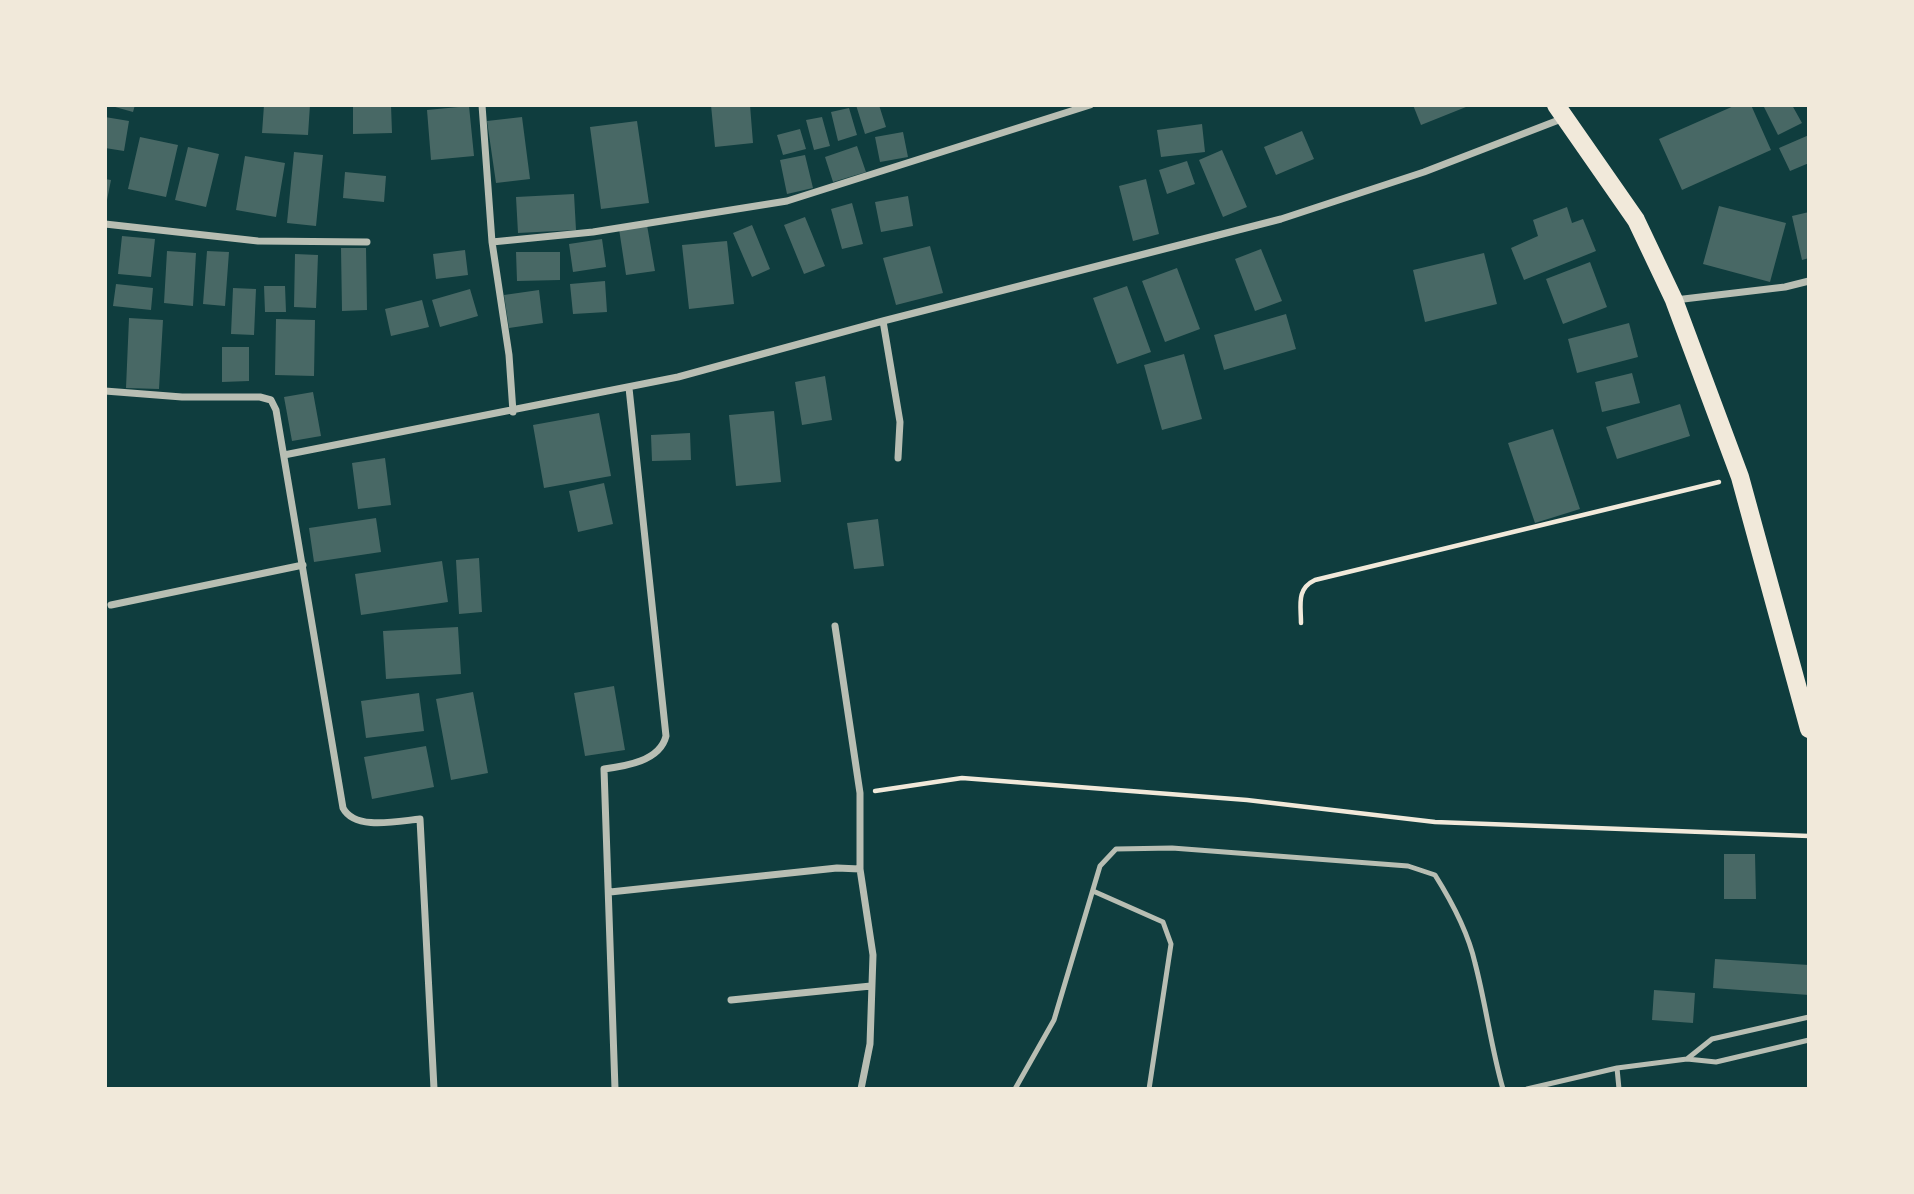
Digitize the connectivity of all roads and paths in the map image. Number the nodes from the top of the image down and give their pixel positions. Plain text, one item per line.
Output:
1 (482, 105) edge
2 (1090, 105) edge
3 (1560, 111) edge
4 (105, 224) edge
5 (367, 242) dead end
6 (492, 242) junction
7 (1809, 281) edge
8 (1674, 300) junction
9 (883, 321) junction
10 (629, 388) junction
11 (105, 391) edge
12 (513, 412) junction
13 (285, 455) junction
14 (898, 458) dead end
15 (1740, 477) junction
16 (303, 565) junction
17 (111, 605) dead end
18 (1301, 623) dead end
19 (835, 626) dead end
20 (1809, 729) edge
21 (860, 793) junction
22 (1809, 836) edge
23 (860, 869) junction
24 (1093, 891) junction
25 (610, 892) junction
26 (871, 986) junction
27 (731, 1000) dead end
28 (1809, 1017) edge
29 (1809, 1040) edge
30 (1687, 1059) junction
31 (1616, 1068) junction
32 (1538, 1088) edge
33 (434, 1089) edge
34 (615, 1089) edge
35 (861, 1089) edge
36 (1015, 1089) edge
37 (1149, 1089) edge
38 (1503, 1089) edge
39 (1527, 1089) edge
40 (1619, 1089) edge

1 - 6 street
2 - 6 street
3 - 8 main road
3 - 9 street
4 - 5 street
6 - 12 street
7 - 8 street
8 - 15 main road
9 - 10 street
9 - 14 street
10 - 12 street
10 - 25 street
11 - 13 street
12 - 13 street
13 - 16 street
15 - 18 path
15 - 20 main road
16 - 17 street
16 - 33 street
19 - 21 street
21 - 22 path
21 - 23 street
23 - 25 street
23 - 26 street
24 - 36 lane
24 - 37 lane
24 - 38 lane
25 - 34 street
26 - 27 street
26 - 35 street
28 - 30 lane
29 - 30 lane
30 - 31 lane
31 - 32 lane
31 - 40 lane
32 - 39 lane

